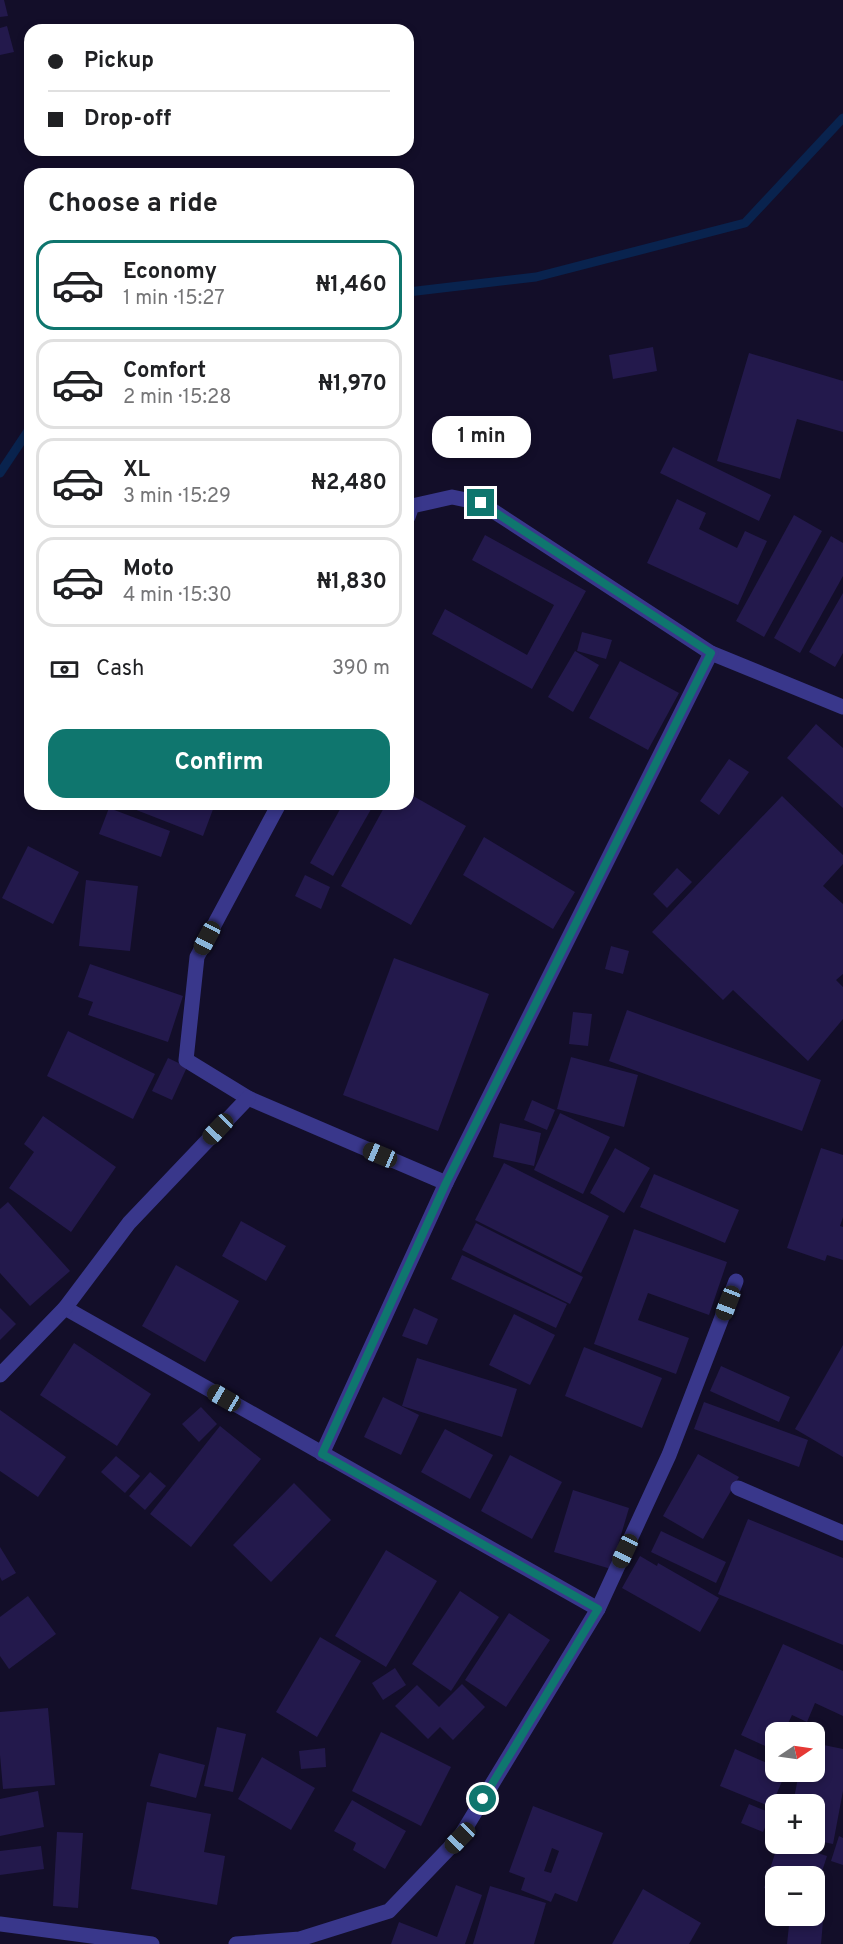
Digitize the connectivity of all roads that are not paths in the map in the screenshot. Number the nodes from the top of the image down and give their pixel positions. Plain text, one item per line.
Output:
1 (414, 506) edge
2 (711, 653) junction
3 (843, 707) edge
4 (276, 810) edge
5 (248, 1098) junction
6 (446, 1183) junction
7 (736, 1281) dead end
8 (65, 1308) junction
9 (0, 1375) edge
10 (322, 1454) junction
11 (738, 1488) dead end
12 (843, 1533) edge
13 (598, 1609) junction
14 (0, 1924) edge
15 (152, 1944) edge
16 (236, 1944) edge

1 - 2 street
2 - 3 street
2 - 6 street
4 - 5 street
5 - 6 street
5 - 8 street
6 - 10 street
7 - 13 street
8 - 9 street
8 - 10 street
10 - 13 street
11 - 12 street
13 - 16 street
14 - 15 street

